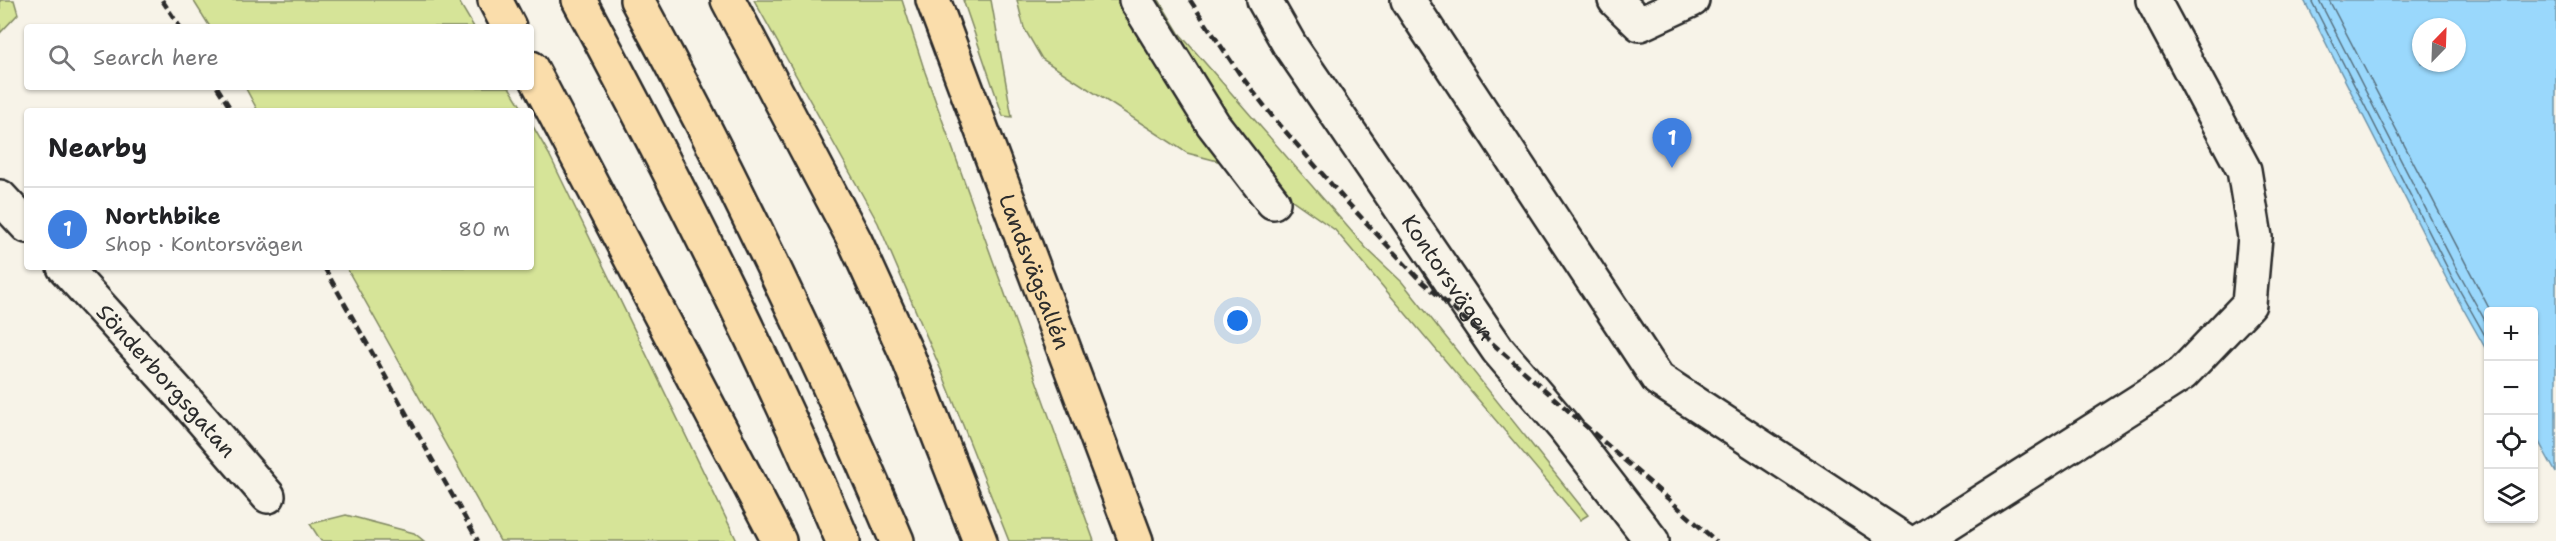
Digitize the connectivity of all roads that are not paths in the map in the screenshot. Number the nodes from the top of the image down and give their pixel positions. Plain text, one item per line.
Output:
1 (495, 0) edge
2 (579, 0) edge
3 (637, 0) edge
4 (728, 0) edge
5 (933, 0) edge
6 (1136, 0) edge
7 (1264, 0) edge
8 (1408, 0) edge
9 (1615, 0) edge
10 (1692, 0) edge
11 (2153, 0) edge
12 (507, 24) edge
13 (534, 74) edge
14 (1273, 202) dead end
15 (67, 270) edge
16 (268, 496) dead end
17 (779, 541) edge
18 (843, 541) edge
19 (897, 541) edge
20 (980, 541) edge
21 (1136, 541) edge
22 (1652, 541) edge
23 (1905, 541) edge
24 (1920, 541) edge

1 - 12 main road
2 - 18 main road
3 - 19 main road
4 - 20 main road
5 - 21 main road, Landsvägsallén
6 - 14 street
7 - 22 street, Kontorsvägen
8 - 23 street
9 - 10 street
11 - 24 street
13 - 17 main road
15 - 16 street, Sönderborgsgatan

